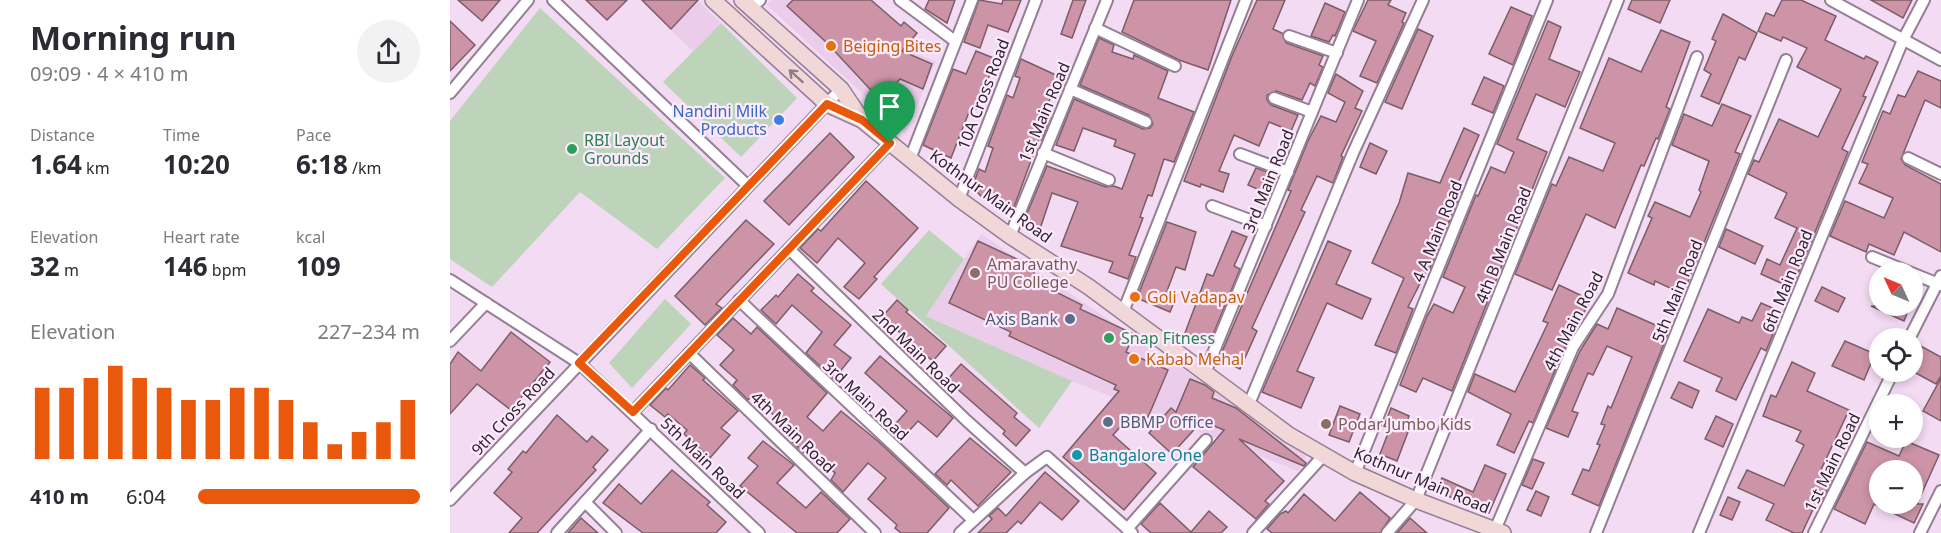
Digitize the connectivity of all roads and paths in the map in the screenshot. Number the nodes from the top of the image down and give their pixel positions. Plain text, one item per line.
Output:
1 (528, 0) edge
2 (553, 0) edge
3 (713, 0) edge
4 (900, 0) edge
5 (972, 0) edge
6 (1036, 0) edge
7 (1107, 0) edge
8 (1246, 0) edge
9 (1358, 0) edge
10 (1423, 0) edge
11 (1547, 0) edge
12 (1618, 0) edge
13 (1831, 0) edge
14 (1924, 0) edge
15 (751, 3) edge
16 (1095, 28) junction
17 (1289, 36) dead end
18 (1903, 40) junction
19 (955, 41) junction
20 (1337, 53) junction
21 (1697, 57) dead end
22 (1786, 60) dead end
23 (1941, 60) edge
24 (1175, 66) dead end
25 (841, 89) junction
26 (1070, 89) junction
27 (450, 93) edge
28 (1274, 98) dead end
29 (827, 104) junction
30 (1312, 112) junction
31 (862, 120) junction
32 (1146, 122) dead end
33 (890, 143) junction
34 (1042, 153) junction
35 (1240, 154) dead end
36 (1908, 158) dead end
37 (910, 159) junction
38 (1288, 172) junction
39 (1941, 174) edge
40 (1109, 180) dead end
41 (747, 186) junction
42 (958, 199) junction
43 (1212, 206) dead end
44 (1266, 226) junction
45 (1010, 236) junction
46 (789, 249) junction
47 (1872, 257) dead end
48 (450, 280) edge
49 (1940, 281) edge
50 (739, 300) junction
51 (486, 303) junction
52 (1123, 312) junction
53 (1915, 328) edge
54 (450, 341) edge
55 (689, 353) junction
56 (579, 363) junction
57 (1205, 373) junction
58 (1888, 382) edge
59 (1249, 404) junction
60 (633, 412) junction
61 (651, 429) junction
62 (1206, 440) dead end
63 (1323, 456) junction
64 (1025, 473) junction
65 (1354, 473) junction
66 (1941, 491) edge
67 (450, 500) edge
68 (1416, 500) junction
69 (585, 502) junction
70 (973, 520) junction
71 (1130, 531) edge
72 (1499, 531) edge
73 (557, 533) edge
74 (616, 533) edge
75 (759, 533) edge
76 (875, 533) edge
77 (960, 533) edge
78 (1252, 533) edge
79 (1387, 533) edge
80 (1596, 533) edge
81 (1699, 533) edge
82 (1814, 533) edge
83 (1920, 533) edge

1 - 27 street
2 - 41 street
29 -> 3 main road, Kothnur Main Road
4 - 19 street
5 - 19 street
6 - 42 street, 10A Cross Road
7 - 16 street, 1st Main Road
8 - 52 street
9 - 20 street, 3rd Main Road
10 - 59 street
11 - 65 street, 4 A Main Road
12 - 68 street, 4th B Main Road
13 - 18 street
14 - 18 street, 6th Main Road
15 - 25 main road, Kothnur Main Road
16 - 24 street
16 - 26 street, 1st Main Road
17 - 20 street
18 - 23 street
18 - 81 street, 6th Main Road
19 - 37 street
20 - 30 street, 3rd Main Road
21 - 72 street, 4th Main Road
22 - 80 street, 5th Main Road
25 - 29 street, 9th Cross Road
25 - 31 main road, Kothnur Main Road
26 - 32 street
26 - 34 street, 1st Main Road
28 - 30 street
29 - 31 main road, Kothnur Main Road
29 - 41 street, 9th Cross Road
30 - 38 street, 3rd Main Road
31 - 33 main road, Kothnur Main Road
33 - 37 main road, Kothnur Main Road
33 - 46 street
34 - 40 street
34 - 45 street, 1st Main Road
35 - 38 street
36 - 39 street
37 - 42 main road, Kothnur Main Road
38 - 44 street, 3rd Main Road
41 - 56 street, 9th Cross Road
42 - 45 main road, Kothnur Main Road
43 - 44 street
44 - 57 street, 3rd Main Road
45 - 52 main road, Kothnur Main Road
46 - 50 street
46 - 64 street, 2nd Main Road
47 - 49 street
48 - 51 street, 5th Main Road
49 - 53 street
50 - 55 street
50 - 70 street, 3rd Main Road
51 - 54 street
51 - 56 street, 5th Main Road
52 - 57 main road, Kothnur Main Road
55 - 60 street
55 - 76 street, 4th Main Road
56 - 60 street, 5th Main Road
56 - 67 street, 9th Cross Road
57 - 59 main road, Kothnur Main Road
58 - 82 street, 1st Main Road
59 - 63 main road, Kothnur Main Road
60 - 61 street, 5th Main Road
61 - 69 street
61 - 75 street, 5th Main Road
62 - 71 street
63 - 65 main road, Kothnur Main Road
63 - 78 street
64 - 70 street
64 - 71 street
65 - 68 main road, Kothnur Main Road
66 - 83 street
68 - 72 main road, Kothnur Main Road
68 - 79 street, 4th B Main Road
69 - 73 street
69 - 74 street
70 - 77 street

